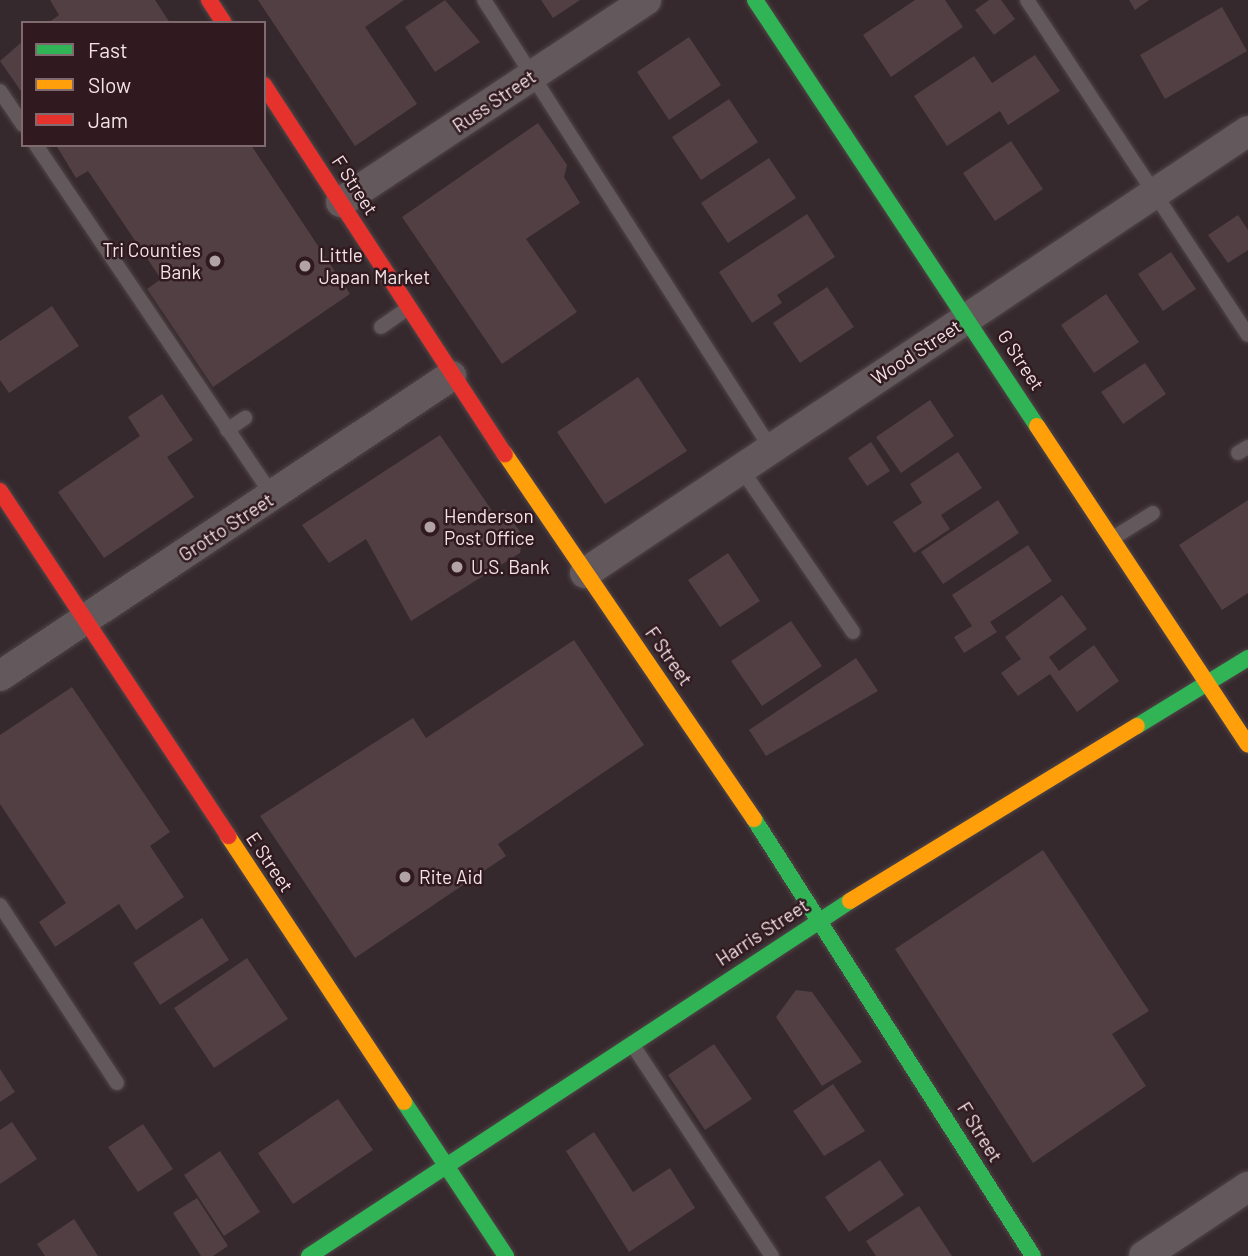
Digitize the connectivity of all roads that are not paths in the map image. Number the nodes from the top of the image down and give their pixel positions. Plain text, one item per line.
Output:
1 (209, 0) edge
2 (484, 0) edge
3 (646, 0) edge
4 (755, 0) edge
5 (1027, 0) edge
6 (223, 21) edge
7 (534, 75) junction
8 (266, 88) edge
9 (0, 91) edge
10 (21, 122) edge
11 (1248, 131) edge
12 (37, 147) edge
13 (1154, 193) junction
14 (341, 202) junction
15 (408, 308) junction
16 (968, 318) junction
17 (381, 327) dead end
18 (1248, 335) edge
19 (452, 376) junction
20 (245, 418) dead end
21 (227, 430) junction
22 (770, 447) junction
23 (740, 467) junction
24 (0, 491) edge
25 (272, 496) junction
26 (1153, 513) dead end
27 (1112, 539) junction
28 (585, 573) junction
29 (84, 620) junction
30 (853, 632) dead end
31 (1248, 658) edge
32 (0, 676) edge
33 (1209, 684) junction
34 (1248, 745) edge
35 (0, 905) edge
36 (820, 919) junction
37 (631, 1043) junction
38 (117, 1083) dead end
39 (446, 1166) junction
40 (1248, 1187) edge
41 (309, 1256) edge
42 (506, 1256) edge
43 (772, 1256) edge
44 (1033, 1256) edge
45 (1144, 1256) edge

1 - 6 main road
2 - 7 lane
3 - 7 street, Russ Street
4 - 16 main road, G Street
5 - 13 lane
7 - 14 street, Russ Street
7 - 22 lane
8 - 14 main road, F Street
9 - 10 lane
11 - 13 street, Wood Street
12 - 21 lane
13 - 16 street, Wood Street
13 - 18 lane
14 - 15 main road, F Street
15 - 17 lane
15 - 19 main road, F Street
16 - 22 street, Wood Street
16 - 27 main road, G Street
19 - 25 street, Grotto Street
19 - 28 main road, F Street
20 - 21 lane
21 - 25 lane
22 - 23 street, Wood Street
23 - 28 street, Wood Street
23 - 30 lane
24 - 29 main road, E Street
25 - 29 street, Grotto Street
26 - 27 lane
27 - 33 main road, G Street
28 - 36 main road, F Street
29 - 32 street, Grotto Street
29 - 39 main road, E Street
31 - 33 main road, Harris Street
33 - 34 main road, G Street
33 - 36 main road, Harris Street
35 - 38 lane
36 - 37 main road, Harris Street
36 - 44 main road, F Street
37 - 39 main road, Harris Street
37 - 43 lane
39 - 41 main road, Harris Street
39 - 42 main road, E Street
40 - 45 street

